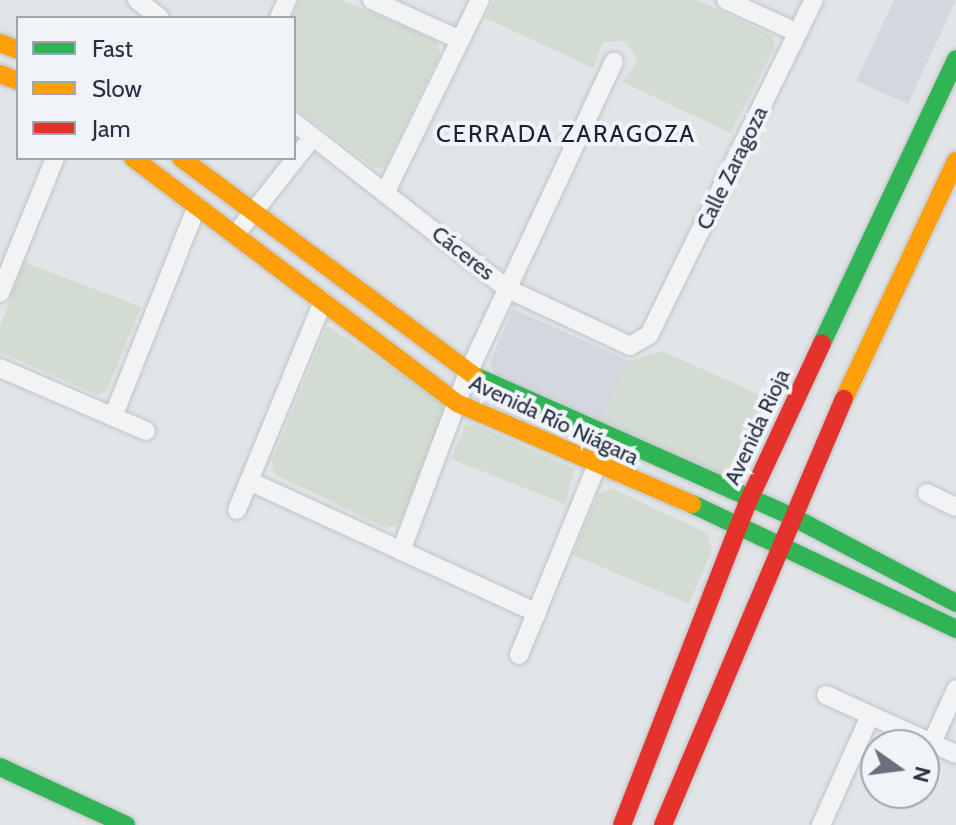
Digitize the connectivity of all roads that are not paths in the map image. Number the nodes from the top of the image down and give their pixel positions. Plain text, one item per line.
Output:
1 (137, 0) edge
2 (372, 0) edge
3 (480, 0) edge
4 (726, 0) edge
5 (814, 0) edge
6 (157, 16) edge
7 (798, 33) junction
8 (460, 40) junction
9 (956, 59) edge
10 (614, 62) dead end
11 (296, 124) edge
12 (313, 137) junction
13 (296, 158) edge
14 (54, 160) edge
15 (136, 160) edge
16 (184, 160) edge
17 (295, 160) edge
18 (956, 161) edge
19 (385, 193) junction
20 (197, 206) junction
21 (253, 212) junction
22 (235, 235) junction
23 (508, 289) junction
24 (0, 293) edge
25 (323, 301) junction
26 (649, 335) joint
27 (0, 368) edge
28 (468, 373) junction
29 (457, 403) junction
30 (113, 417) junction
31 (146, 431) dead end
32 (596, 467) junction
33 (249, 481) junction
34 (927, 493) dead end
35 (748, 502) junction
36 (956, 507) edge
37 (237, 510) dead end
38 (789, 515) junction
39 (742, 530) junction
40 (781, 542) junction
41 (401, 551) junction
42 (956, 603) edge
43 (537, 613) junction
44 (704, 618) junction
45 (956, 629) edge
46 (741, 633) junction
47 (519, 655) dead end
48 (956, 689) edge
49 (826, 695) dead end
50 (673, 700) junction
51 (709, 712) junction
52 (870, 716) junction
53 (900, 729) edge
54 (938, 729) edge
55 (0, 767) edge
56 (126, 825) edge
57 (622, 825) edge
58 (663, 825) edge
59 (821, 825) edge

1 - 6 street
2 - 8 street
3 - 8 street
4 - 7 street
5 - 7 street, Calle Zaragoza
7 - 26 street, Calle Zaragoza
8 - 19 street
9 - 35 street, Avenida Rioja
10 - 23 street
11 - 12 street, Cáceres
12 - 13 street
12 - 19 street, Cáceres
14 - 24 street
15 - 20 street, Avenida Río Niágara
16 - 21 street, Avenida Río Niágara
17 - 21 street
18 - 38 street
19 - 23 street, Cáceres
20 - 22 street, Avenida Río Niágara
20 - 30 street
21 - 22 street
21 - 28 street, Avenida Río Niágara
22 - 25 street, Avenida Río Niágara
23 - 26 street, Cáceres
23 - 28 street
25 - 29 street, Avenida Río Niágara
25 - 33 street
27 - 30 street
28 - 29 street
28 - 35 street, Avenida Río Niágara
29 - 32 street, Avenida Río Niágara
29 - 41 street
30 - 31 street
32 - 39 street, Avenida Río Niágara
32 - 43 street
33 - 37 street
33 - 41 street
34 - 36 street
35 - 38 street, Avenida Río Niágara
35 - 39 street, Avenida Rioja
38 - 40 street
38 - 42 street, Avenida Río Niágara
39 - 40 street, Avenida Río Niágara
39 - 44 street, Avenida Rioja
40 - 45 street, Avenida Río Niágara
40 - 46 street
41 - 43 street
43 - 47 street
44 - 46 street
44 - 50 street, Avenida Rioja
46 - 51 street
48 - 54 street
49 - 52 street
50 - 51 street
50 - 57 street, Avenida Rioja
51 - 58 street
52 - 53 street
52 - 59 street
55 - 56 street

